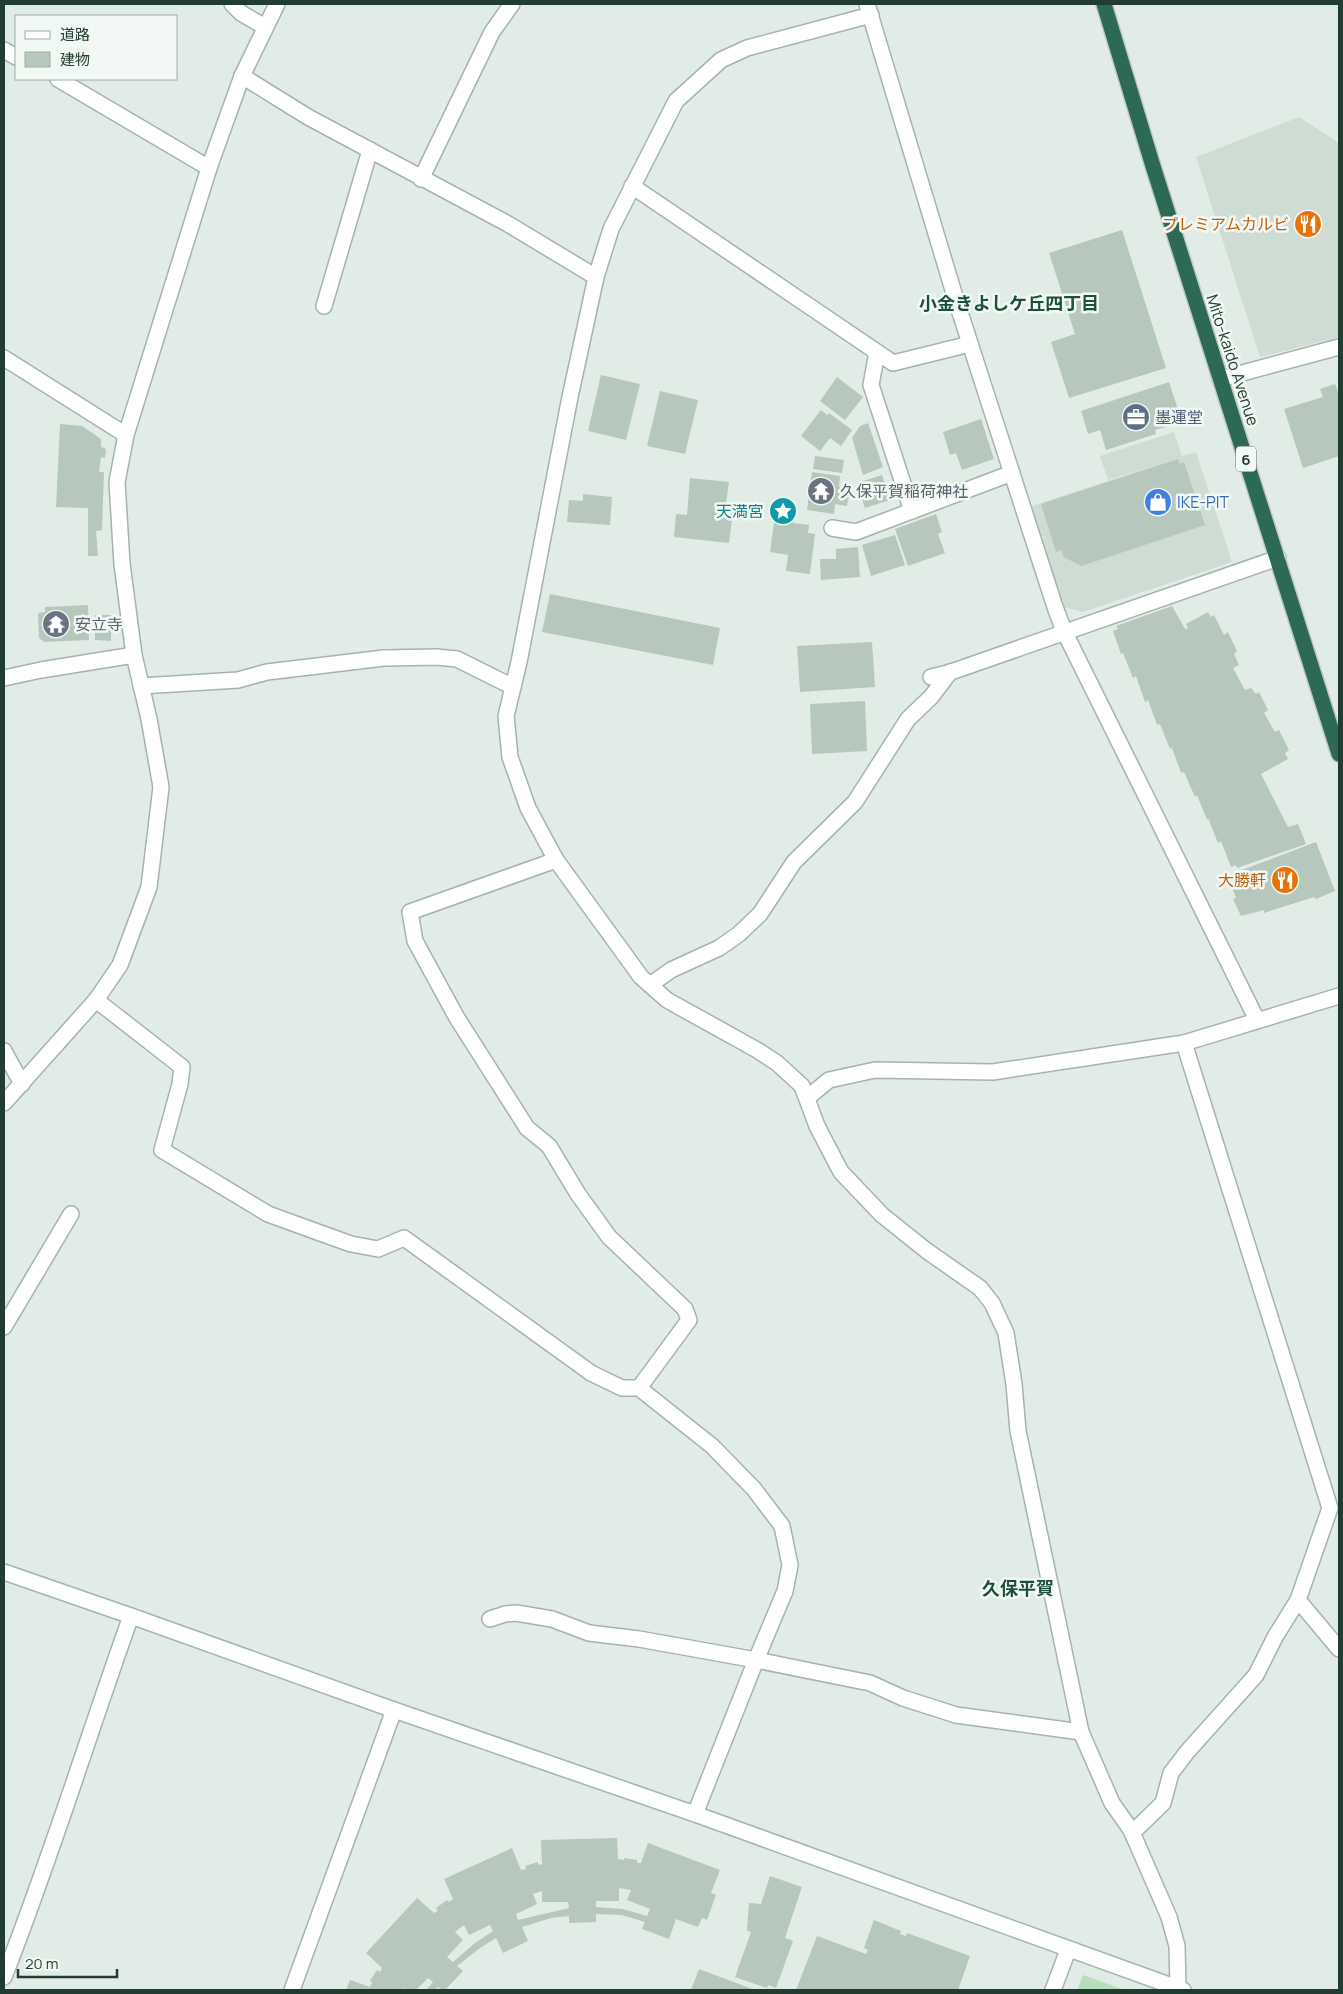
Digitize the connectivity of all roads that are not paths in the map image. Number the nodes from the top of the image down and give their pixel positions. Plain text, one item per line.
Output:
1 (232, 4) edge
2 (277, 4) edge
3 (512, 4) edge
4 (1104, 4) edge
5 (871, 7) edge
6 (264, 27) junction
7 (4, 50) edge
8 (15, 56) edge
9 (242, 76) junction
10 (60, 80) edge
11 (370, 150) junction
12 (209, 168) junction
13 (421, 179) junction
14 (632, 186) junction
15 (596, 277) junction
16 (324, 306) dead end
17 (970, 344) junction
18 (1339, 347) edge
19 (877, 352) junction
20 (4, 358) edge
21 (1220, 379) junction
22 (126, 435) junction
23 (1012, 473) junction
24 (912, 511) junction
25 (832, 528) dead end
26 (1278, 558) junction
27 (1064, 631) junction
28 (134, 655) junction
29 (950, 672) junction
30 (931, 677) dead end
31 (4, 678) edge
32 (142, 686) junction
33 (513, 687) junction
34 (1339, 754) edge
35 (556, 860) junction
36 (650, 985) junction
37 (1339, 996) edge
38 (96, 1000) junction
39 (1257, 1020) junction
40 (1184, 1043) junction
41 (4, 1051) edge
42 (22, 1084) junction
43 (807, 1098) junction
44 (4, 1103) edge
45 (71, 1214) dead end
46 (4, 1327) edge
47 (639, 1388) junction
48 (4, 1572) edge
49 (1298, 1600) junction
50 (132, 1616) junction
51 (490, 1619) dead end
52 (1339, 1650) edge
53 (756, 1660) junction
54 (394, 1710) junction
55 (1081, 1732) junction
56 (695, 1814) junction
57 (1132, 1833) junction
58 (1068, 1950) junction
59 (4, 1977) edge
60 (1181, 1989) edge
61 (292, 1990) edge
62 (1053, 1990) edge

1 - 6 street
2 - 6 street
3 - 13 street
4 - 21 highway, Mito-kaido Avenue / 6
5 - 14 street
5 - 17 street
6 - 9 street
7 - 8 street
9 - 11 street
9 - 12 street
10 - 12 street
11 - 13 street
11 - 16 street
12 - 22 street
13 - 15 street
14 - 15 street
14 - 19 street
15 - 33 street
17 - 19 street
17 - 23 street
18 - 21 street
19 - 24 street
20 - 22 street
21 - 26 highway, Mito-kaido Avenue / 6
22 - 28 street
23 - 24 street
23 - 27 street
24 - 25 street
26 - 27 street
26 - 34 highway, Mito-kaido Avenue / 6
27 - 29 street
27 - 39 street
28 - 31 street
28 - 32 street
29 - 30 street
29 - 36 street
32 - 33 street
32 - 38 street
33 - 35 street
35 - 36 street
35 - 47 street
36 - 43 street
37 - 39 street
38 - 42 street
38 - 47 street
39 - 40 street
40 - 43 street
40 - 49 street
41 - 42 street
42 - 44 street
43 - 55 street
45 - 46 street
47 - 53 street
48 - 50 street
49 - 52 street
49 - 57 street
50 - 54 street
50 - 59 street
51 - 53 street
53 - 55 street
53 - 56 street
54 - 56 street
54 - 61 street
55 - 57 street
56 - 58 street
57 - 60 street
58 - 60 street
58 - 62 street

